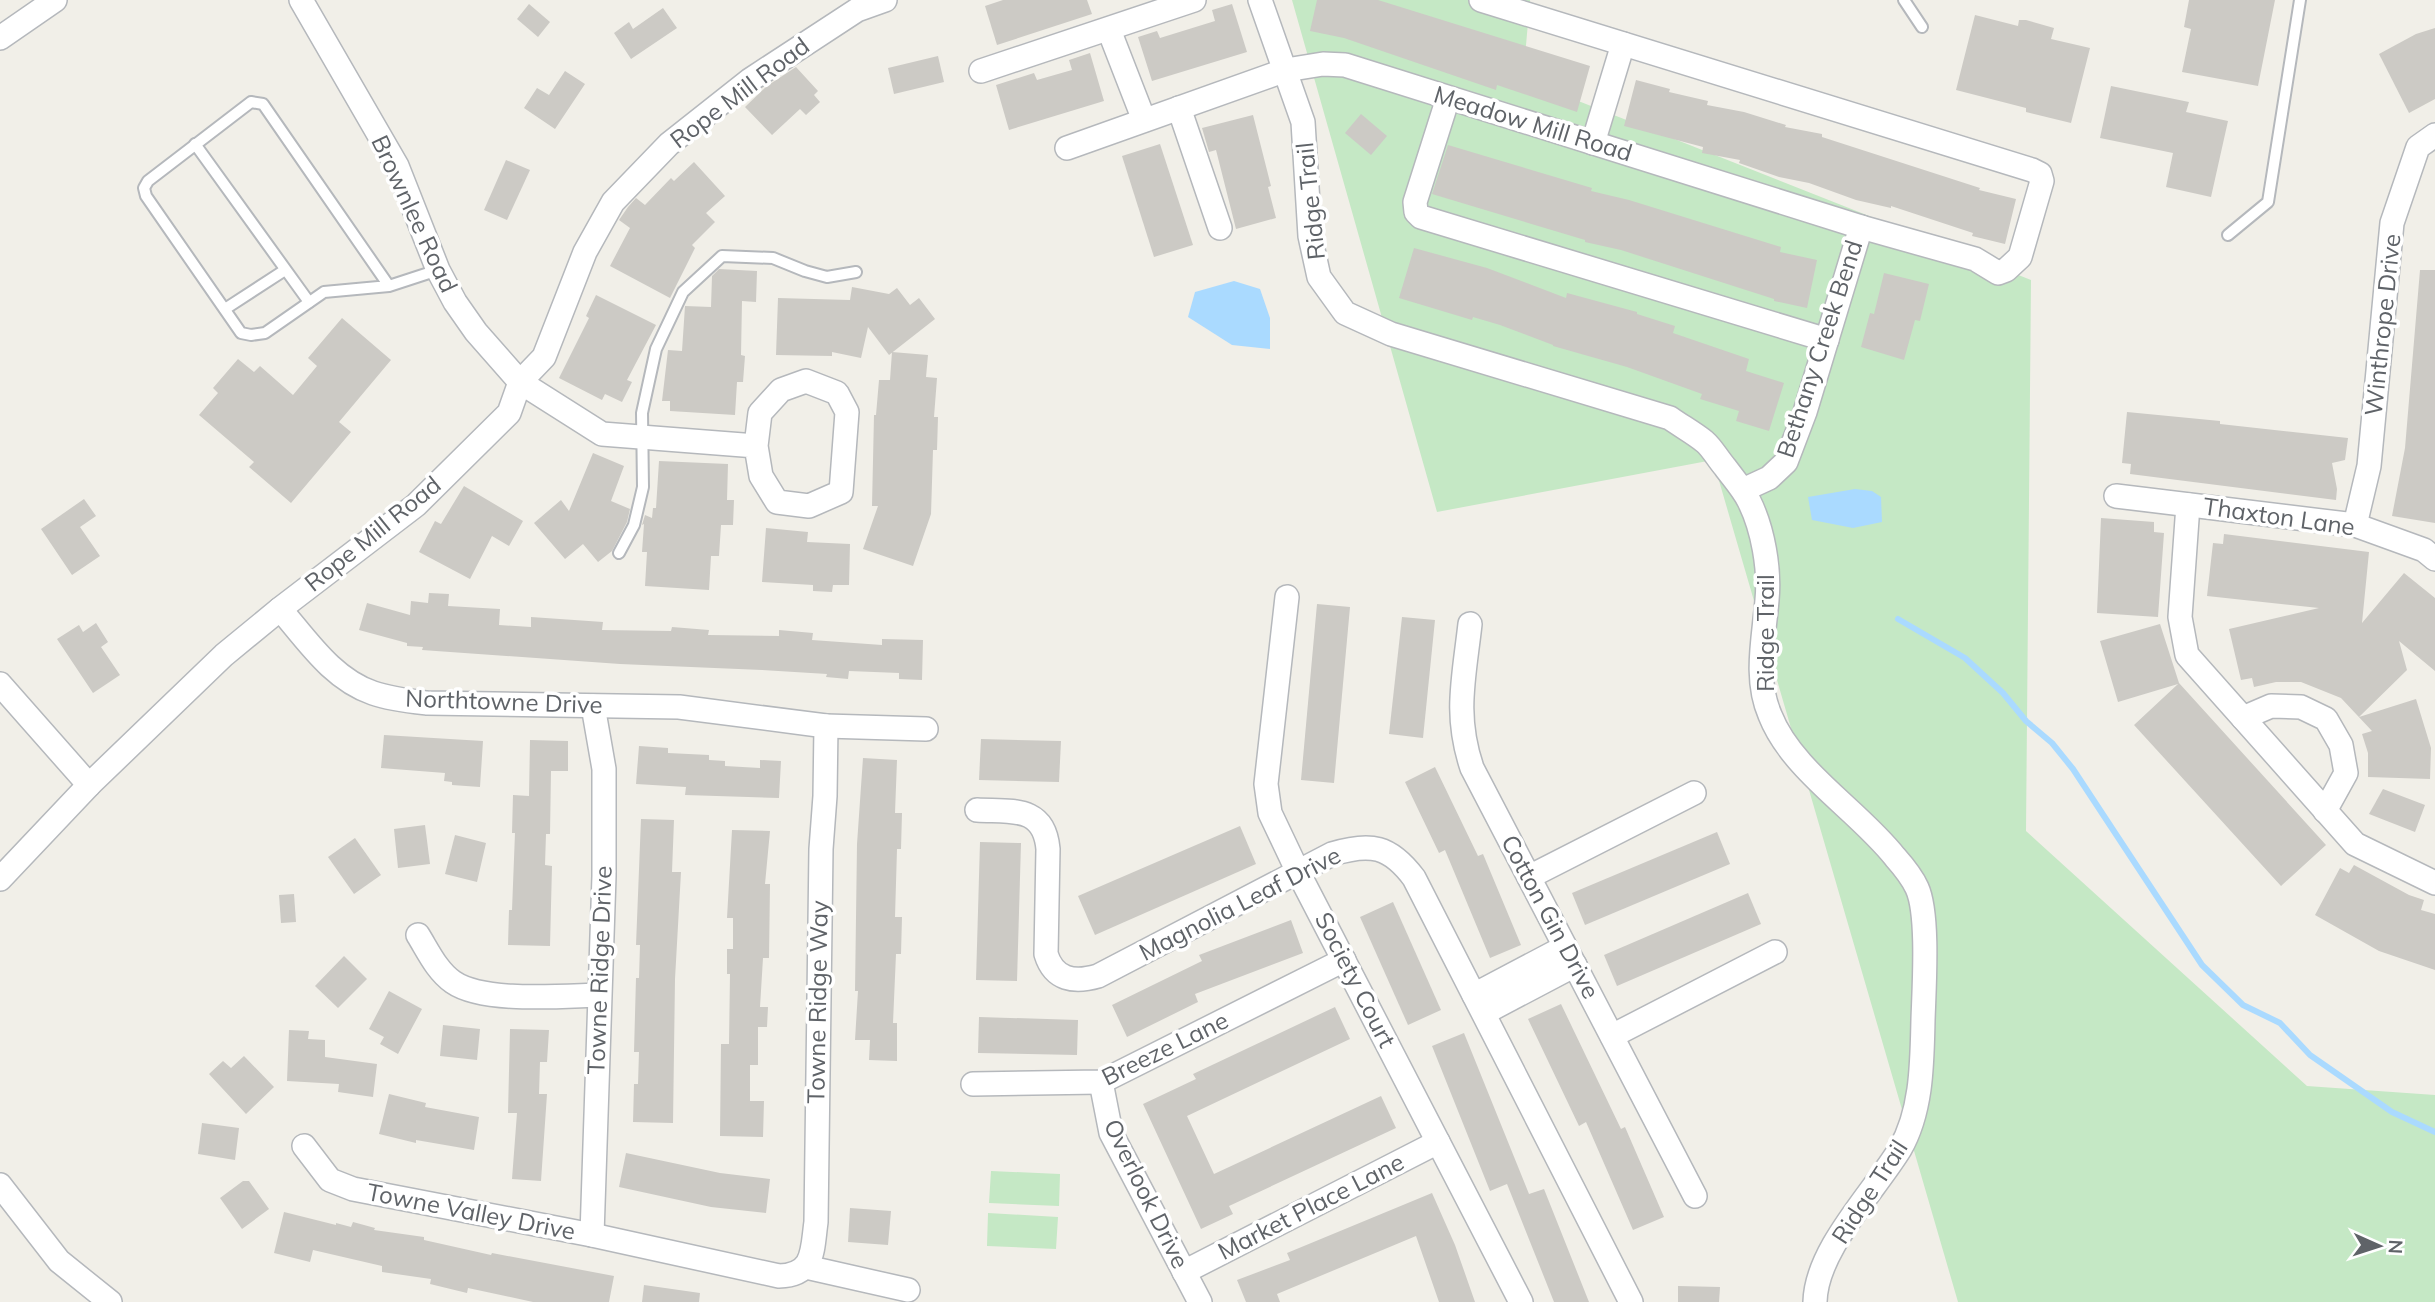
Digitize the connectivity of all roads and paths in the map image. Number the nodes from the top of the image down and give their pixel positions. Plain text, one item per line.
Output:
1 (55, 0) edge
2 (301, 0) edge
3 (885, 0) edge
4 (1194, 0) edge
5 (1260, 0) edge
6 (1481, 0) edge
7 (1904, 0) edge
8 (2300, 0) edge
9 (855, 5) edge
10 (1922, 27) dead end
11 (1109, 30) junction
12 (0, 38) edge
13 (1623, 44) junction
14 (1286, 70) junction
15 (981, 71) dead end
16 (1448, 98) junction
17 (1179, 108) junction
18 (1144, 120) junction
19 (2435, 135) edge
20 (1593, 143) junction
21 (195, 144) junction
22 (1067, 148) dead end
23 (1861, 227) junction
24 (1220, 228) dead end
25 (2228, 235) dead end
26 (285, 270) junction
27 (438, 270) junction
28 (856, 272) dead end
29 (389, 286) junction
30 (309, 302) junction
31 (225, 309) junction
32 (1827, 340) junction
33 (520, 382) junction
34 (642, 437) junction
35 (756, 446) junction
36 (1743, 490) junction
37 (2116, 496) dead end
38 (2188, 505) junction
39 (2355, 525) junction
40 (619, 553) dead end
41 (2435, 559) edge
42 (1287, 597) dead end
43 (280, 609) junction
44 (1470, 624) dead end
45 (0, 684) edge
46 (593, 706) junction
47 (2243, 718) junction
48 (826, 726) junction
49 (926, 729) dead end
50 (89, 785) junction
51 (1694, 793) dead end
52 (977, 810) dead end
53 (2325, 811) junction
54 (1298, 872) junction
55 (1529, 877) junction
56 (0, 879) edge
57 (2435, 883) edge
58 (418, 935) dead end
59 (1775, 952) dead end
60 (1570, 956) junction
61 (1344, 960) junction
62 (598, 995) junction
63 (1479, 1004) junction
64 (1612, 1036) junction
65 (1101, 1082) junction
66 (973, 1084) dead end
67 (1438, 1142) junction
68 (304, 1146) dead end
69 (0, 1185) edge
70 (1695, 1196) dead end
71 (593, 1235) junction
72 (806, 1267) junction
73 (1184, 1272) junction
74 (908, 1290) dead end
75 (110, 1302) edge
76 (1200, 1302) edge
77 (1521, 1302) edge
78 (1631, 1302) edge
79 (1815, 1302) edge

1 - 12 street
2 - 27 street, Brownlee Road
3 - 9 street, Rope Mill Road
4 - 11 street
5 - 14 street, Ridge Trail
6 - 13 street
7 - 10 lane
8 - 25 lane
9 - 33 street, Rope Mill Road
11 - 15 street
11 - 18 street
13 - 20 street
13 - 23 street, Meadow Mill Road
14 - 16 street, Meadow Mill Road
14 - 17 street, Meadow Mill Road
14 - 36 street, Ridge Trail
16 - 20 street, Meadow Mill Road
16 - 32 street
17 - 18 street, Meadow Mill Road
17 - 24 street
18 - 22 street, Meadow Mill Road
19 - 39 street, Winthrope Drive
20 - 23 street, Meadow Mill Road
21 - 26 lane
21 - 29 lane
21 - 31 lane
23 - 32 street, Bethany Creek Bend
26 - 30 lane
26 - 31 lane
27 - 29 lane
27 - 33 street, Brownlee Road
28 - 34 lane
29 - 30 lane
30 - 31 lane
32 - 36 street, Bethany Creek Bend
33 - 34 street, Brownlee Road
33 - 43 street, Rope Mill Road
34 - 35 street, Brownlee Road
34 - 40 lane
35 - 35 street
36 - 79 street, Ridge Trail
37 - 38 street, Thaxton Lane
38 - 39 street, Thaxton Lane
38 - 47 street
39 - 41 street, Thaxton Lane
42 - 54 street, Society Court
43 - 46 street, Northtowne Drive
43 - 50 street, Rope Mill Road
44 - 55 street, Cotton Gin Drive
45 - 50 street
46 - 48 street, Northtowne Drive
46 - 62 street, Towne Ridge Drive
47 - 53 street
47 - 53 street
48 - 49 street
48 - 72 street, Towne Ridge Way
50 - 56 street, Rope Mill Road
51 - 55 street
52 - 54 street, Magnolia Leaf Drive
53 - 57 street
54 - 61 street, Society Court
54 - 63 street, Magnolia Leaf Drive
55 - 60 street, Cotton Gin Drive
58 - 62 street
59 - 64 street
60 - 63 street
60 - 64 street, Cotton Gin Drive
61 - 65 street, Breeze Lane
61 - 67 street, Society Court
62 - 71 street, Towne Ridge Drive
63 - 78 street, Magnolia Leaf Drive
64 - 70 street, Cotton Gin Drive
65 - 66 street, Breeze Lane
65 - 73 street, Overlook Drive
67 - 73 street, Market Place Lane
67 - 77 street, Society Court
68 - 71 street, Towne Valley Drive
69 - 75 street
71 - 72 street, Towne Valley Drive
72 - 74 street
73 - 76 street, Overlook Drive

